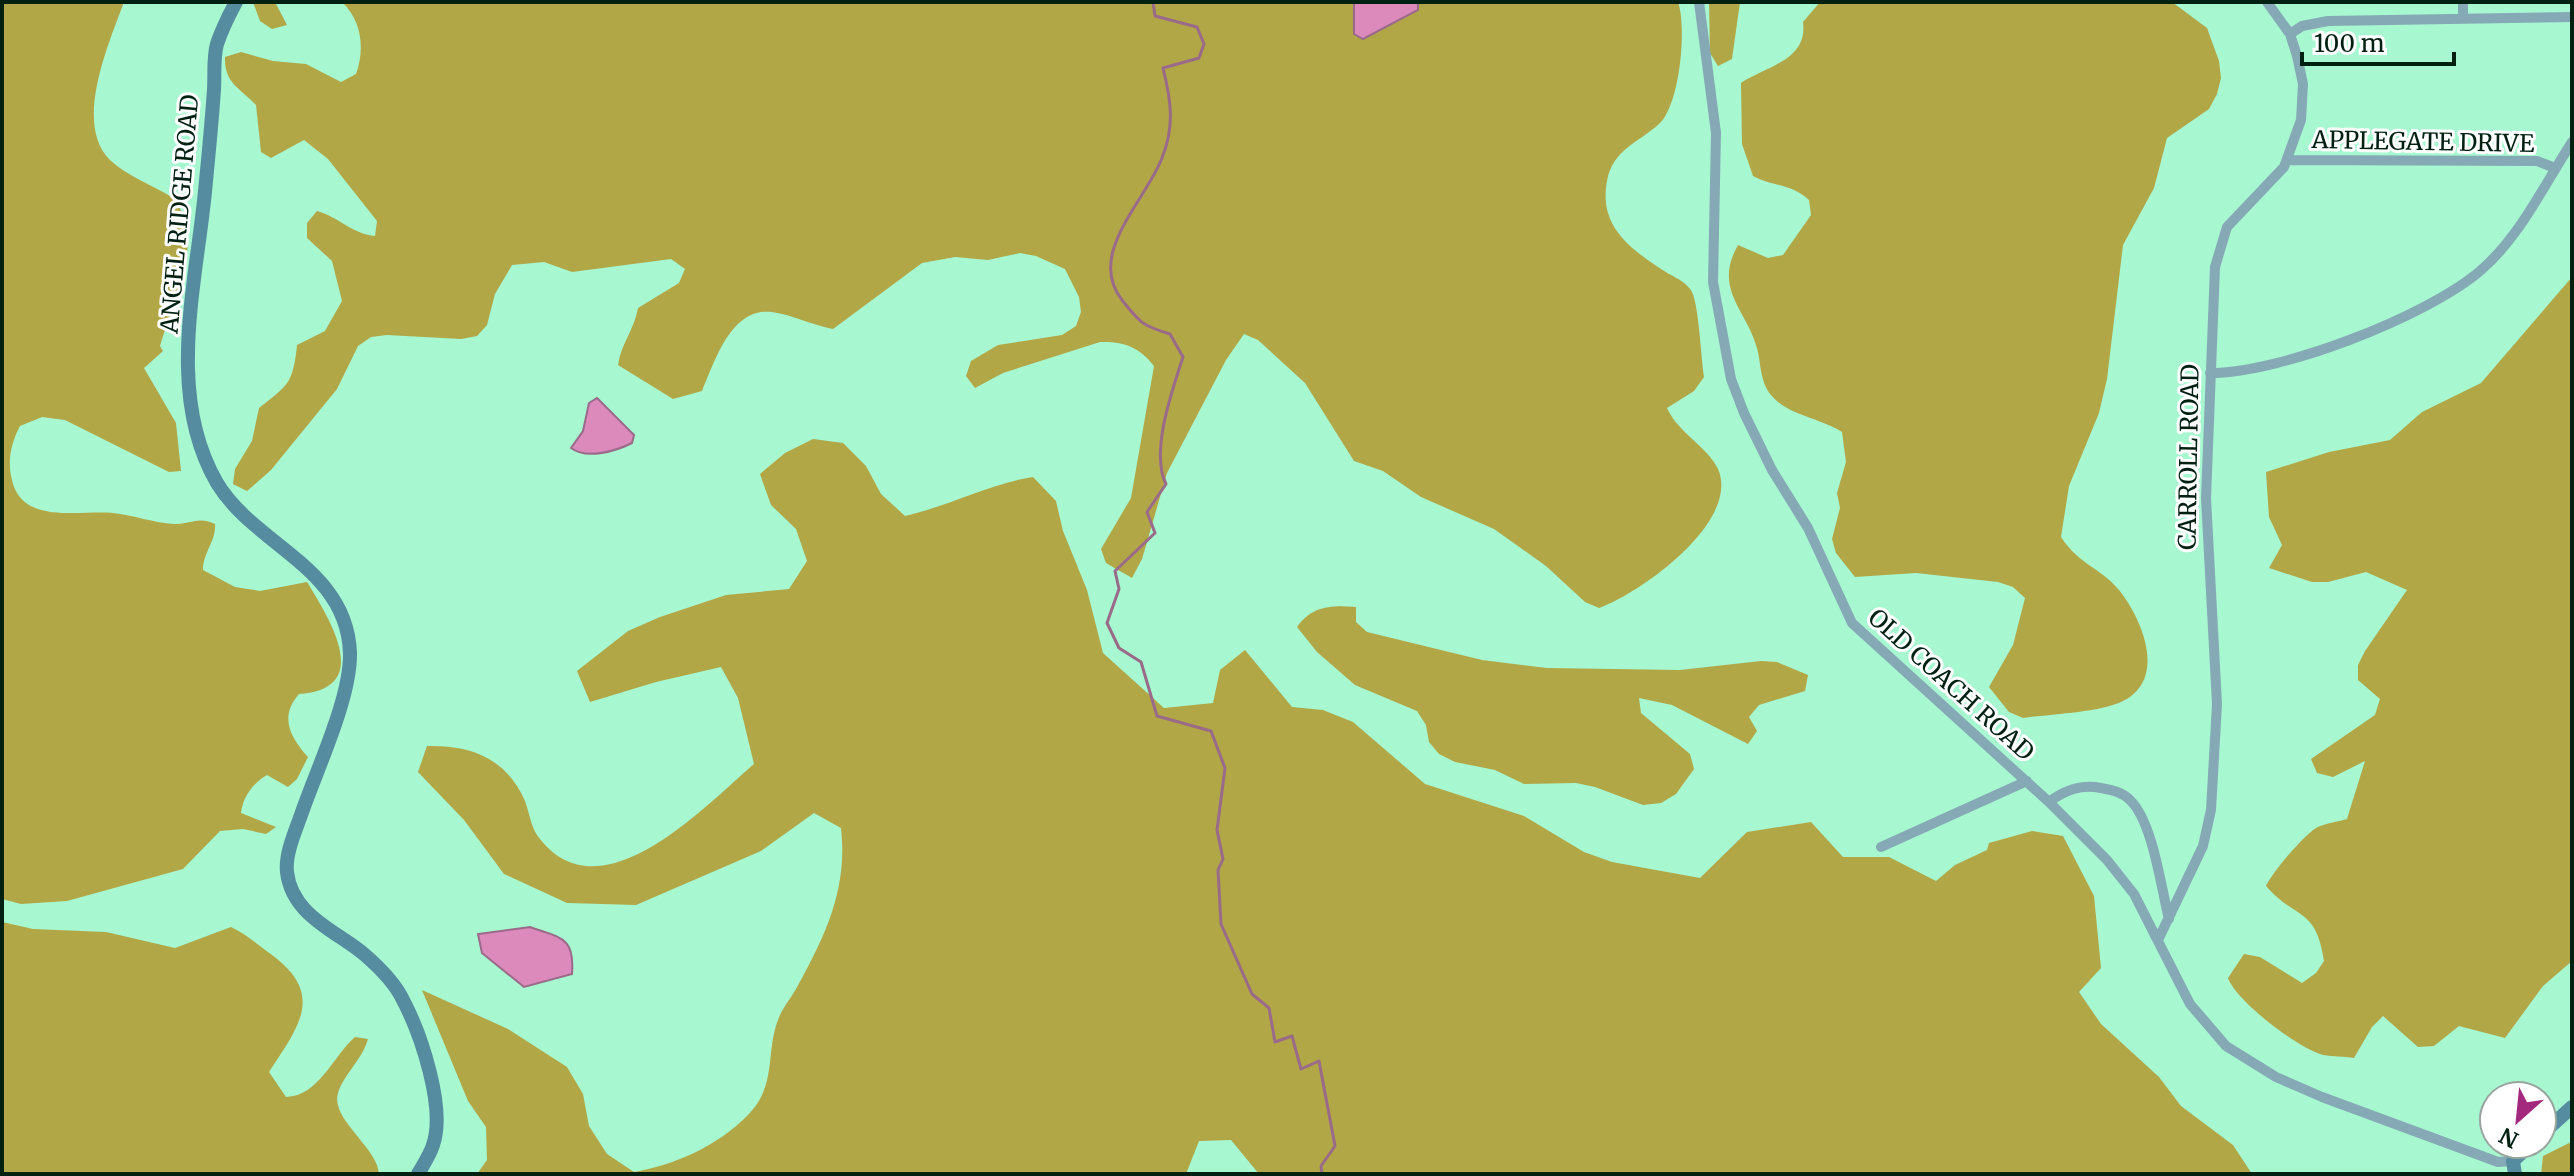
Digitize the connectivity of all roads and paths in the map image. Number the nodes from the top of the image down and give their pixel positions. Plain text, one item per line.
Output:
1 (236, 2) edge
2 (1699, 2) edge
3 (2267, 2) edge
4 (2463, 2) edge
5 (2463, 17) junction
6 (2572, 17) edge
7 (2290, 34) junction
8 (2572, 142) edge
9 (2288, 160) junction
10 (2555, 168) junction
11 (2210, 373) junction
12 (2027, 781) junction
13 (2049, 802) junction
14 (1881, 847) dead end
15 (2169, 919) junction
16 (2159, 938) junction
17 (2514, 1168) edge
18 (418, 1174) edge

1 - 18 street, ANGEL RIDGE ROAD
2 - 12 street, OLD COACH ROAD
3 - 7 street, CARROLL ROAD
4 - 5 street
5 - 6 street
5 - 7 street
7 - 9 street, CARROLL ROAD
8 - 10 street
9 - 10 street, APPLEGATE DRIVE
9 - 11 street, CARROLL ROAD
10 - 11 street
11 - 15 street, CARROLL ROAD
12 - 13 street, OLD COACH ROAD
12 - 14 street
13 - 15 street
13 - 16 street, OLD COACH ROAD
15 - 16 street, CARROLL ROAD
16 - 17 street, OLD COACH ROAD

